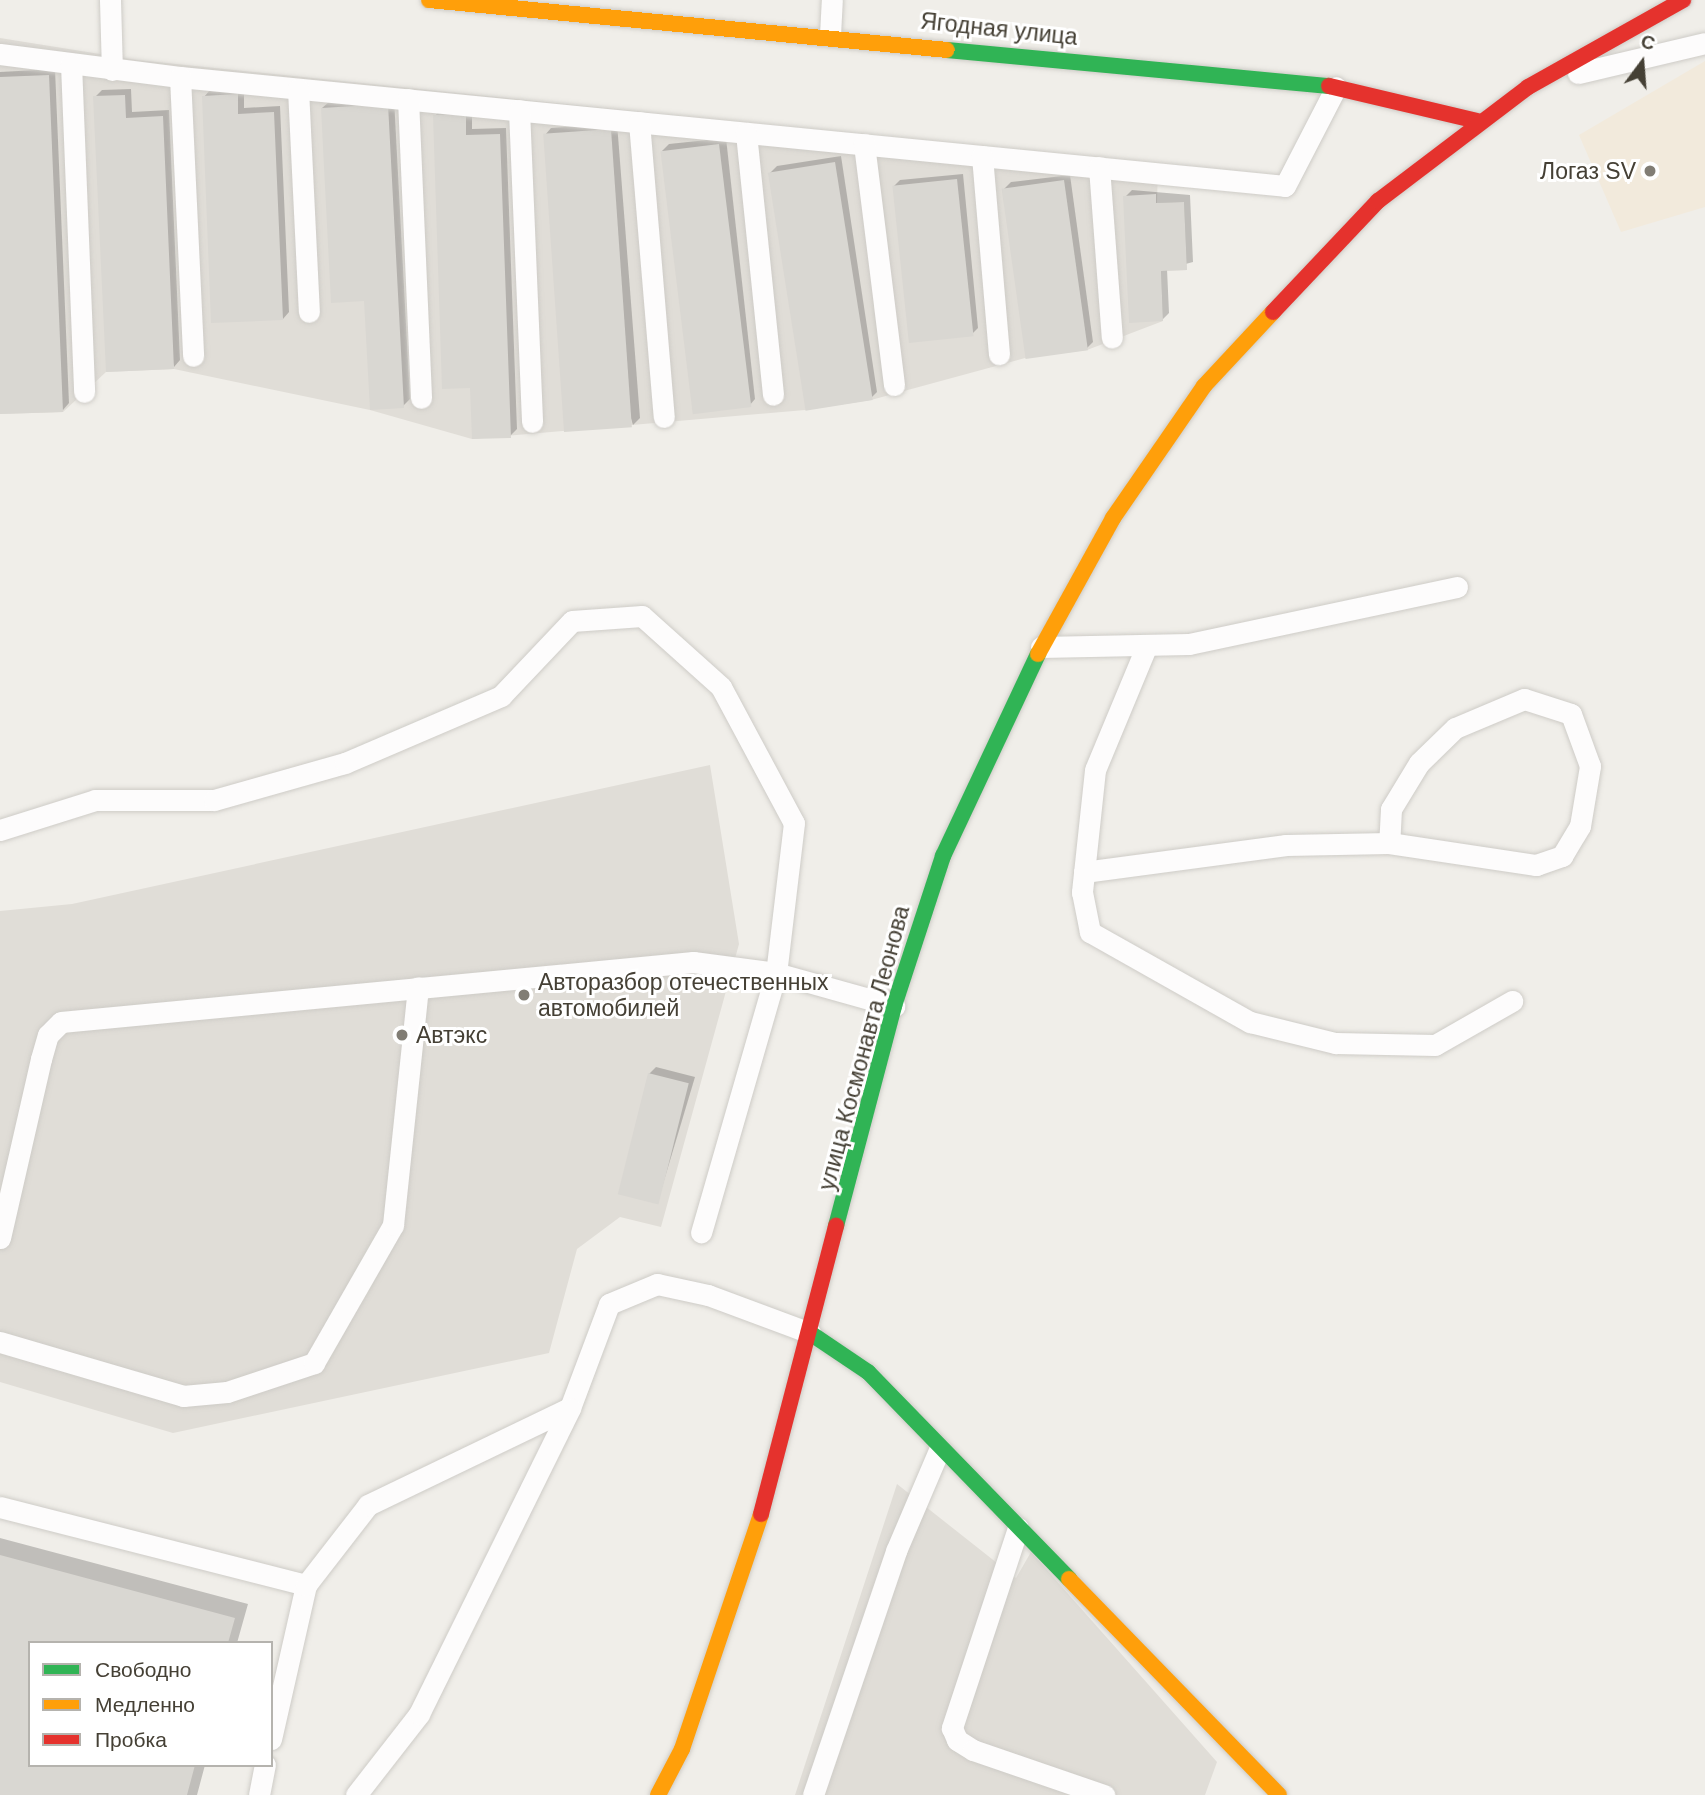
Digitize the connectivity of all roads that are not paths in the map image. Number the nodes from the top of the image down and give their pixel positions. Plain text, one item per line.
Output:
1 (110, 0) edge
2 (429, 0) edge
3 (832, 0) edge
4 (1683, 0) edge
5 (831, 35) junction
6 (1705, 43) edge
7 (0, 54) edge
8 (71, 64) junction
9 (112, 70) junction
10 (180, 77) junction
11 (1336, 87) junction
12 (1528, 87) junction
13 (298, 89) junction
14 (408, 99) junction
15 (519, 110) junction
16 (1477, 121) junction
17 (639, 122) junction
18 (746, 133) junction
19 (864, 144) junction
20 (982, 156) junction
21 (1100, 167) junction
22 (309, 313) dead end
23 (1112, 338) dead end
24 (999, 354) dead end
25 (192, 356) dead end
26 (894, 385) dead end
27 (83, 392) dead end
28 (773, 395) dead end
29 (421, 398) dead end
30 (664, 417) dead end
31 (531, 422) dead end
32 (1457, 587) dead end
33 (1147, 645) junction
34 (1041, 648) junction
35 (0, 830) edge
36 (1389, 843) junction
37 (1084, 872) junction
38 (776, 973) junction
39 (418, 986) junction
40 (1512, 1001) dead end
41 (894, 1006) junction
42 (701, 1232) dead end
43 (0, 1238) edge
44 (810, 1333) junction
45 (0, 1342) edge
46 (570, 1408) junction
47 (939, 1450) junction
48 (0, 1507) edge
49 (1018, 1528) junction
50 (306, 1585) junction
51 (273, 1730) edge
52 (265, 1767) edge
53 (1270, 1791) edge
54 (258, 1795) edge
55 (356, 1795) edge
56 (658, 1795) edge
57 (813, 1795) edge
58 (1104, 1795) edge

1 - 9 lane
2 - 5 main road, Ягодная улица
3 - 5 lane
4 - 12 main road, улица Космонавта Леонова
5 - 11 main road, Ягодная улица
6 - 12 lane
7 - 8 lane
8 - 9 lane
8 - 27 lane
9 - 10 lane
10 - 13 lane
10 - 25 lane
11 - 16 main road, Ягодная улица
11 - 21 lane
12 - 16 main road, улица Космонавта Леонова
13 - 14 lane
13 - 22 lane
14 - 15 lane
14 - 29 lane
15 - 17 lane
15 - 31 lane
16 - 34 main road, улица Космонавта Леонова
17 - 18 lane
17 - 30 lane
18 - 19 lane
18 - 28 lane
19 - 20 lane
19 - 26 lane
20 - 21 lane
20 - 24 lane
21 - 23 lane
32 - 33 lane
33 - 34 lane
33 - 37 lane
34 - 41 main road, улица Космонавта Леонова
35 - 38 lane
36 - 36 lane
36 - 37 lane
37 - 40 lane
38 - 39 lane
38 - 41 lane
38 - 42 lane
39 - 43 lane
39 - 45 lane
41 - 44 main road, улица Космонавта Леонова
44 - 46 lane
44 - 47 main road
44 - 56 main road, улица Космонавта Леонова
46 - 50 lane
46 - 55 lane
47 - 49 main road
47 - 57 lane
48 - 50 lane
49 - 53 main road
49 - 58 lane
50 - 51 lane
52 - 54 lane

